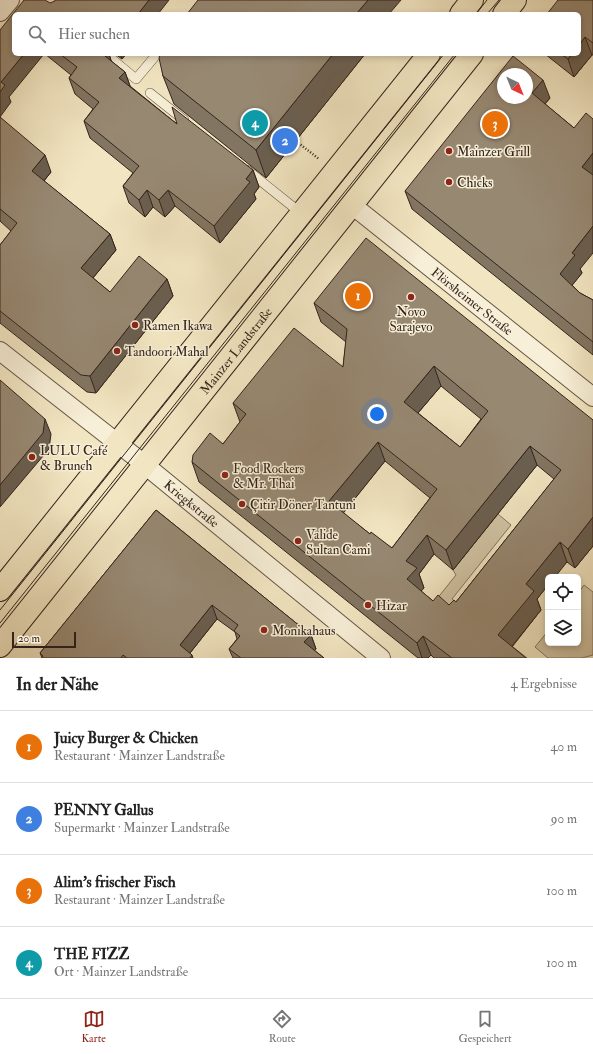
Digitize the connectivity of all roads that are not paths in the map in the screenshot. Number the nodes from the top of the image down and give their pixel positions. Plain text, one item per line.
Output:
1 (10, 0) edge
2 (472, 0) edge
3 (515, 0) edge
4 (0, 12) edge
5 (463, 12) edge
6 (506, 12) edge
7 (108, 56) edge
8 (155, 56) edge
9 (427, 56) edge
10 (470, 56) edge
11 (150, 93) dead end
12 (193, 127) edge
13 (242, 167) edge
14 (352, 205) junction
15 (302, 214) junction
16 (0, 351) edge
17 (593, 397) edge
18 (118, 443) junction
19 (144, 464) junction
20 (0, 590) edge
21 (0, 646) edge
22 (381, 658) edge

1 - 4 street
2 - 5 main road
3 - 6 main road
7 - 8 lane
9 - 15 main road
10 - 14 main road, Mainzer Landstraße
11 - 12 lane
13 - 15 lane
14 - 17 street, Flörsheimer Straße
14 - 19 main road, Mainzer Landstraße
15 - 18 main road
16 - 18 street, Kriegkstraße
18 - 19 street, Kriegkstraße
18 - 20 main road
19 - 21 main road, Mainzer Landstraße
19 - 22 street, Kriegkstraße

